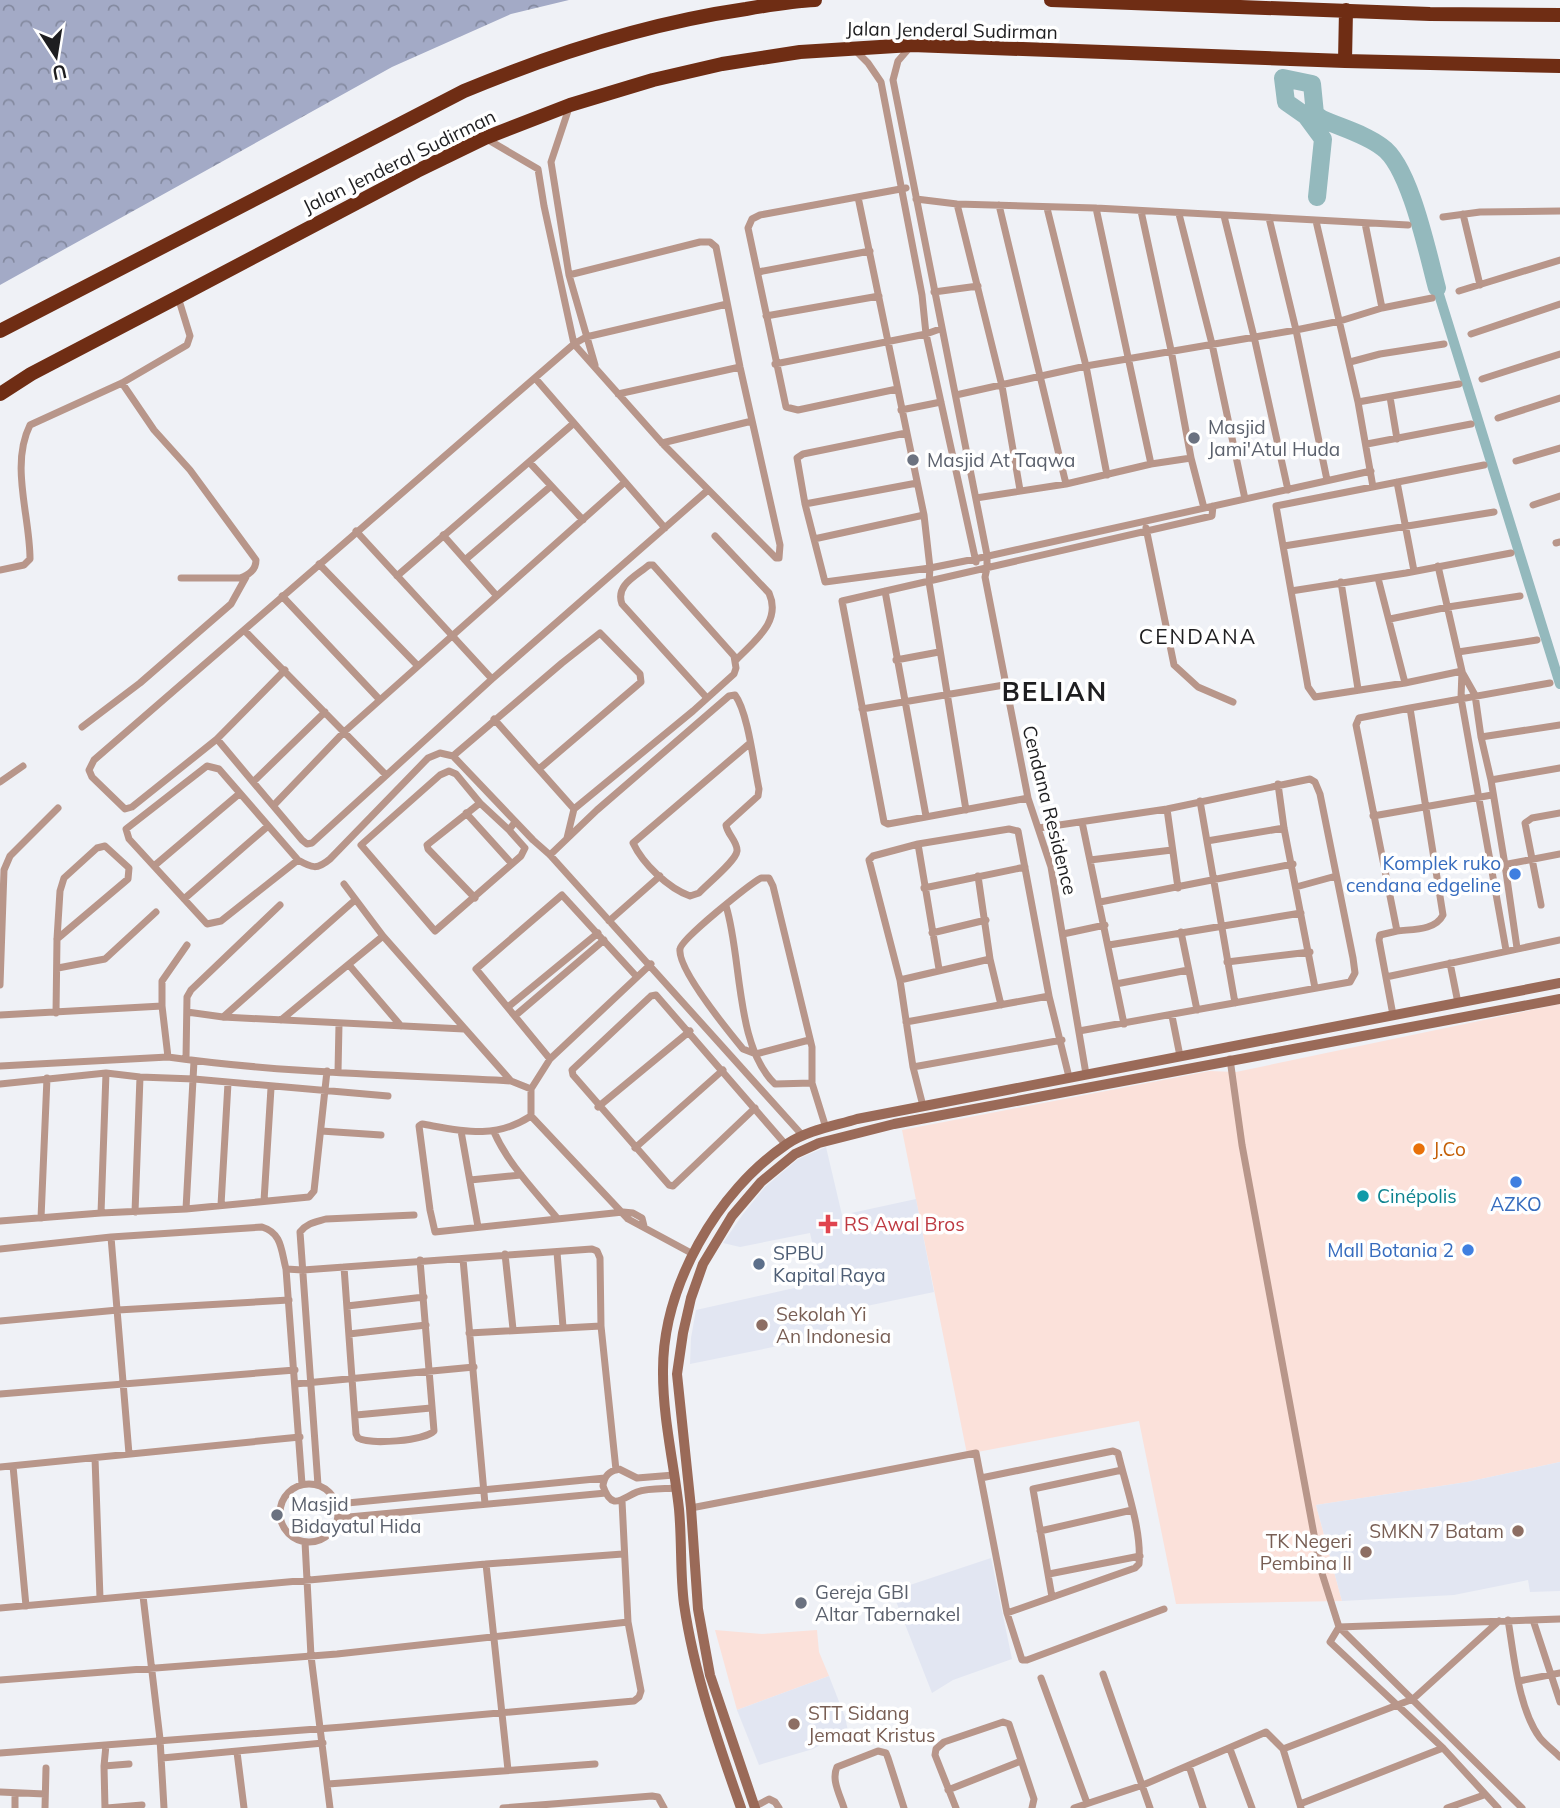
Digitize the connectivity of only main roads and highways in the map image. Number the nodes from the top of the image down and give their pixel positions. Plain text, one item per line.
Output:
1 (815, 0) edge
2 (1051, 0) edge
3 (1346, 10) junction
4 (1560, 16) edge
5 (1345, 61) junction
6 (1560, 66) edge
7 (0, 331) edge
8 (0, 394) edge
9 (1560, 983) edge
10 (1560, 999) edge
11 (1029, 1086) junction
12 (1032, 1098) junction
13 (679, 1405) junction
14 (665, 1406) junction
15 (739, 1807) edge
16 (755, 1807) edge

1 - 7 highway, Jalan Jenderal Sudirman
2 - 3 highway, Jalan Jenderal Sudirman
3 - 4 highway, Jalan Jenderal Sudirman
3 - 5 highway
5 - 6 highway, Jalan Jenderal Sudirman
5 - 8 highway, Jalan Jenderal Sudirman
9 - 11 main road
10 - 12 main road
11 - 12 main road
11 - 14 main road
12 - 13 main road
13 - 14 main road
13 - 16 main road
14 - 15 main road

